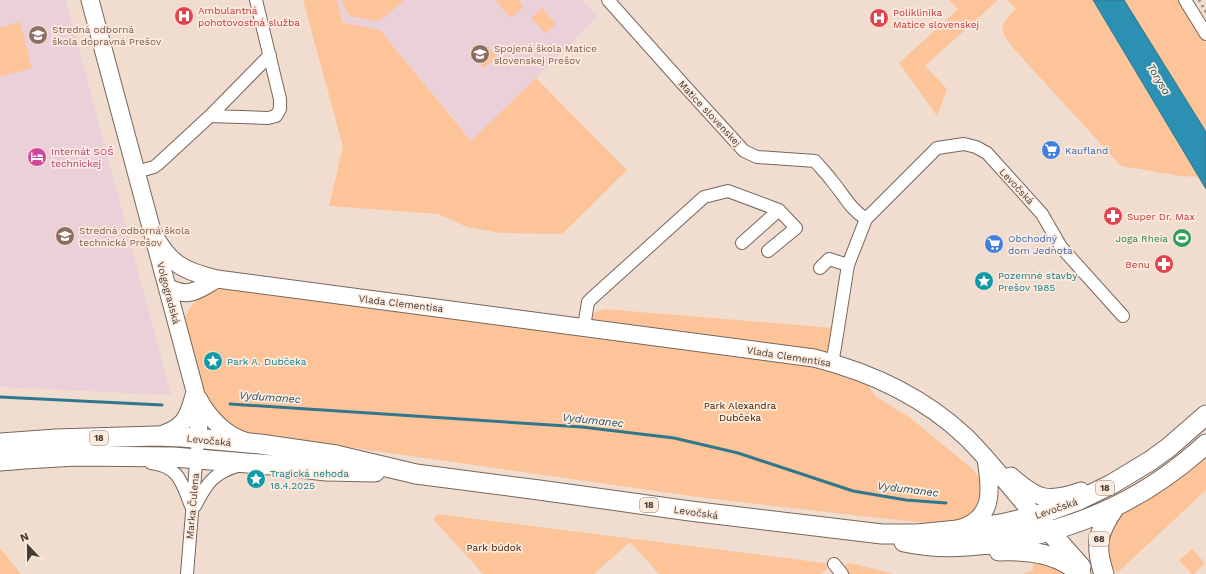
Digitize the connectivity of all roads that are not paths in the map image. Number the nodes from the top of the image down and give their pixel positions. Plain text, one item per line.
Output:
1 (90, 0) edge
2 (256, 0) edge
3 (608, 0) edge
4 (1185, 0) edge
5 (1206, 34) edge
6 (270, 55) junction
7 (210, 116) junction
8 (136, 172) junction
9 (778, 210) junction
10 (866, 218) junction
11 (152, 233) junction
12 (742, 243) dead end
13 (768, 251) dead end
14 (848, 265) junction
15 (820, 268) dead end
16 (190, 272) junction
17 (217, 279) junction
18 (168, 287) junction
19 (197, 291) junction
20 (1123, 316) dead end
21 (178, 327) junction
22 (584, 327) junction
23 (832, 363) junction
24 (195, 391) junction
25 (1206, 415) edge
26 (155, 436) junction
27 (198, 438) junction
28 (0, 443) edge
29 (260, 444) junction
30 (1206, 444) edge
31 (1168, 448) junction
32 (92, 456) junction
33 (196, 459) junction
34 (986, 459) junction
35 (0, 461) edge
36 (247, 463) junction
37 (416, 474) junction
38 (1115, 507) junction
39 (192, 511) junction
40 (1035, 516) junction
41 (1050, 532) junction
42 (943, 540) junction
43 (834, 564) dead end
44 (187, 574) edge
45 (842, 574) edge
46 (1081, 574) edge
47 (1088, 574) edge
48 (1104, 574) edge

1 - 8 street, Volgogradská
2 - 6 street
3 - 10 street, Matice slovenskej
4 - 5 street
6 - 7 street
6 - 7 street
7 - 8 street
8 - 11 street, Volgogradská
9 - 12 street
9 - 13 street
9 - 22 street
10 - 14 street
10 - 20 street, Levočská
11 - 16 street, Vlada Clementisa
11 - 18 street, Volgogradská
14 - 15 street
14 - 23 street
16 - 17 street, Vlada Clementisa
16 - 18 street
17 - 19 street
17 - 22 street, Vlada Clementisa
18 - 19 street
18 - 21 street, Volgogradská
19 - 21 street
21 - 24 street, Volgogradská
22 - 23 street, Vlada Clementisa
23 - 34 street, Vlada Clementisa
24 - 26 street
24 - 27 street, Volgogradská
24 - 29 street, Volgogradská
25 - 31 main road, Levočská / 18
26 - 27 main road, Levočská / 18
26 - 28 main road, Levočská / 18
27 - 29 main road, Levočská / 18
27 - 33 street, Marka Čulena
29 - 37 main road, Levočská / 18
30 - 38 main road, Levočská / 18
31 - 34 street
31 - 40 main road, Levočská / 18
32 - 33 main road, Levočská / 18
32 - 35 main road, Levočská / 18
32 - 39 street
33 - 36 main road, Levočská / 18
33 - 39 street, Marka Čulena
34 - 40 street, Vlada Clementisa
34 - 42 street
36 - 37 main road, Levočská / 18
36 - 39 street
37 - 42 main road, Levočská / 18
38 - 41 main road, Levočská / 18
38 - 48 main road, 68
39 - 44 street, Marka Čulena
40 - 41 main road
40 - 42 main road, Levočská / 18
41 - 42 main road, Levočská / 18
41 - 47 main road
42 - 46 main road
43 - 45 street

